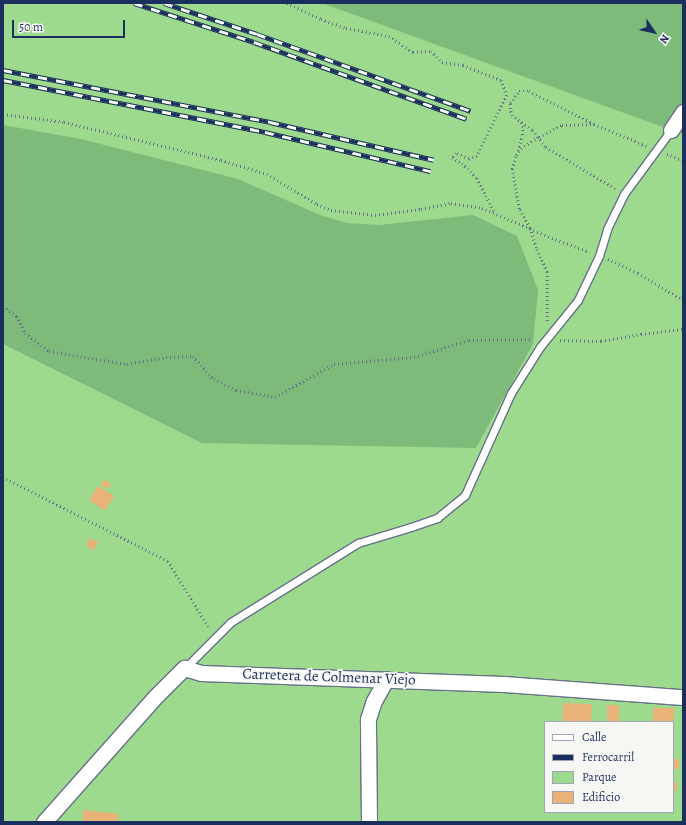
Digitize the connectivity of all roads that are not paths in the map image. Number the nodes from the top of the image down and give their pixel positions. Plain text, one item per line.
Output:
1 (683, 112) edge
2 (671, 130) joint
3 (184, 668) junction
4 (386, 679) junction
5 (683, 697) edge
6 (44, 822) edge
7 (369, 822) edge

1 - 2 street
2 - 3 lane
3 - 4 street, Carretera de Colmenar Viejo
3 - 6 street
4 - 5 street, Carretera de Colmenar Viejo
4 - 7 street

